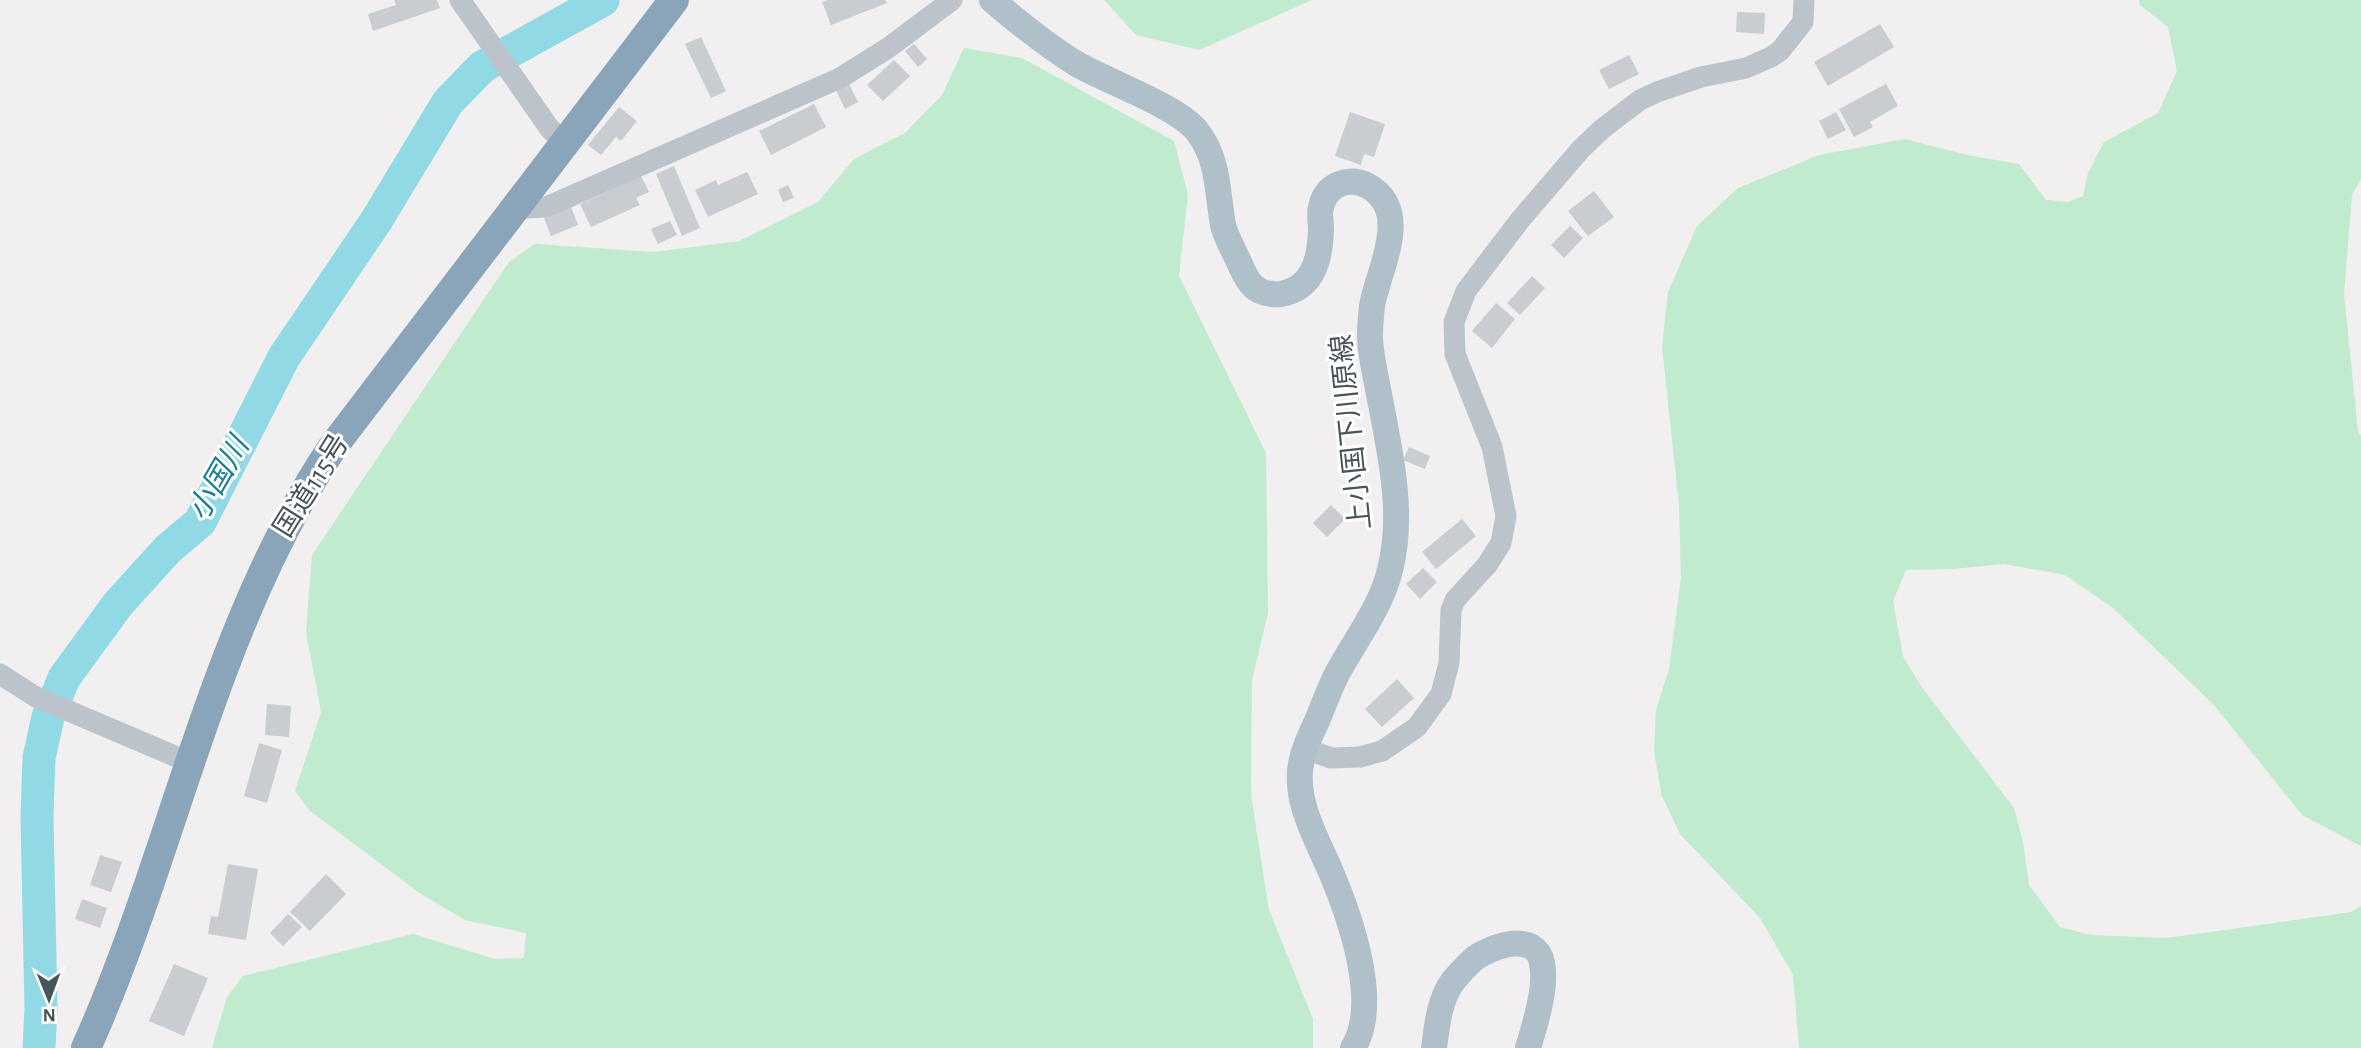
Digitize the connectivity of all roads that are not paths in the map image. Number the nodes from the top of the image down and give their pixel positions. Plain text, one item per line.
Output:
1 (460, 0) edge
2 (674, 0) edge
3 (952, 0) edge
4 (992, 0) edge
5 (1804, 0) edge
6 (565, 143) junction
7 (520, 203) junction
8 (0, 674) edge
9 (1306, 749) junction
10 (191, 763) junction
11 (86, 1048) edge
12 (1353, 1048) edge
13 (1434, 1048) edge
14 (1528, 1048) edge

1 - 6 street
2 - 6 highway, 国道115号
3 - 7 street
4 - 9 main road, 上小国下川原線
5 - 9 street
6 - 7 highway, 国道115号
7 - 10 highway, 国道115号
8 - 10 street
9 - 12 main road, 上小国下川原線
10 - 11 highway, 国道115号
13 - 14 main road

